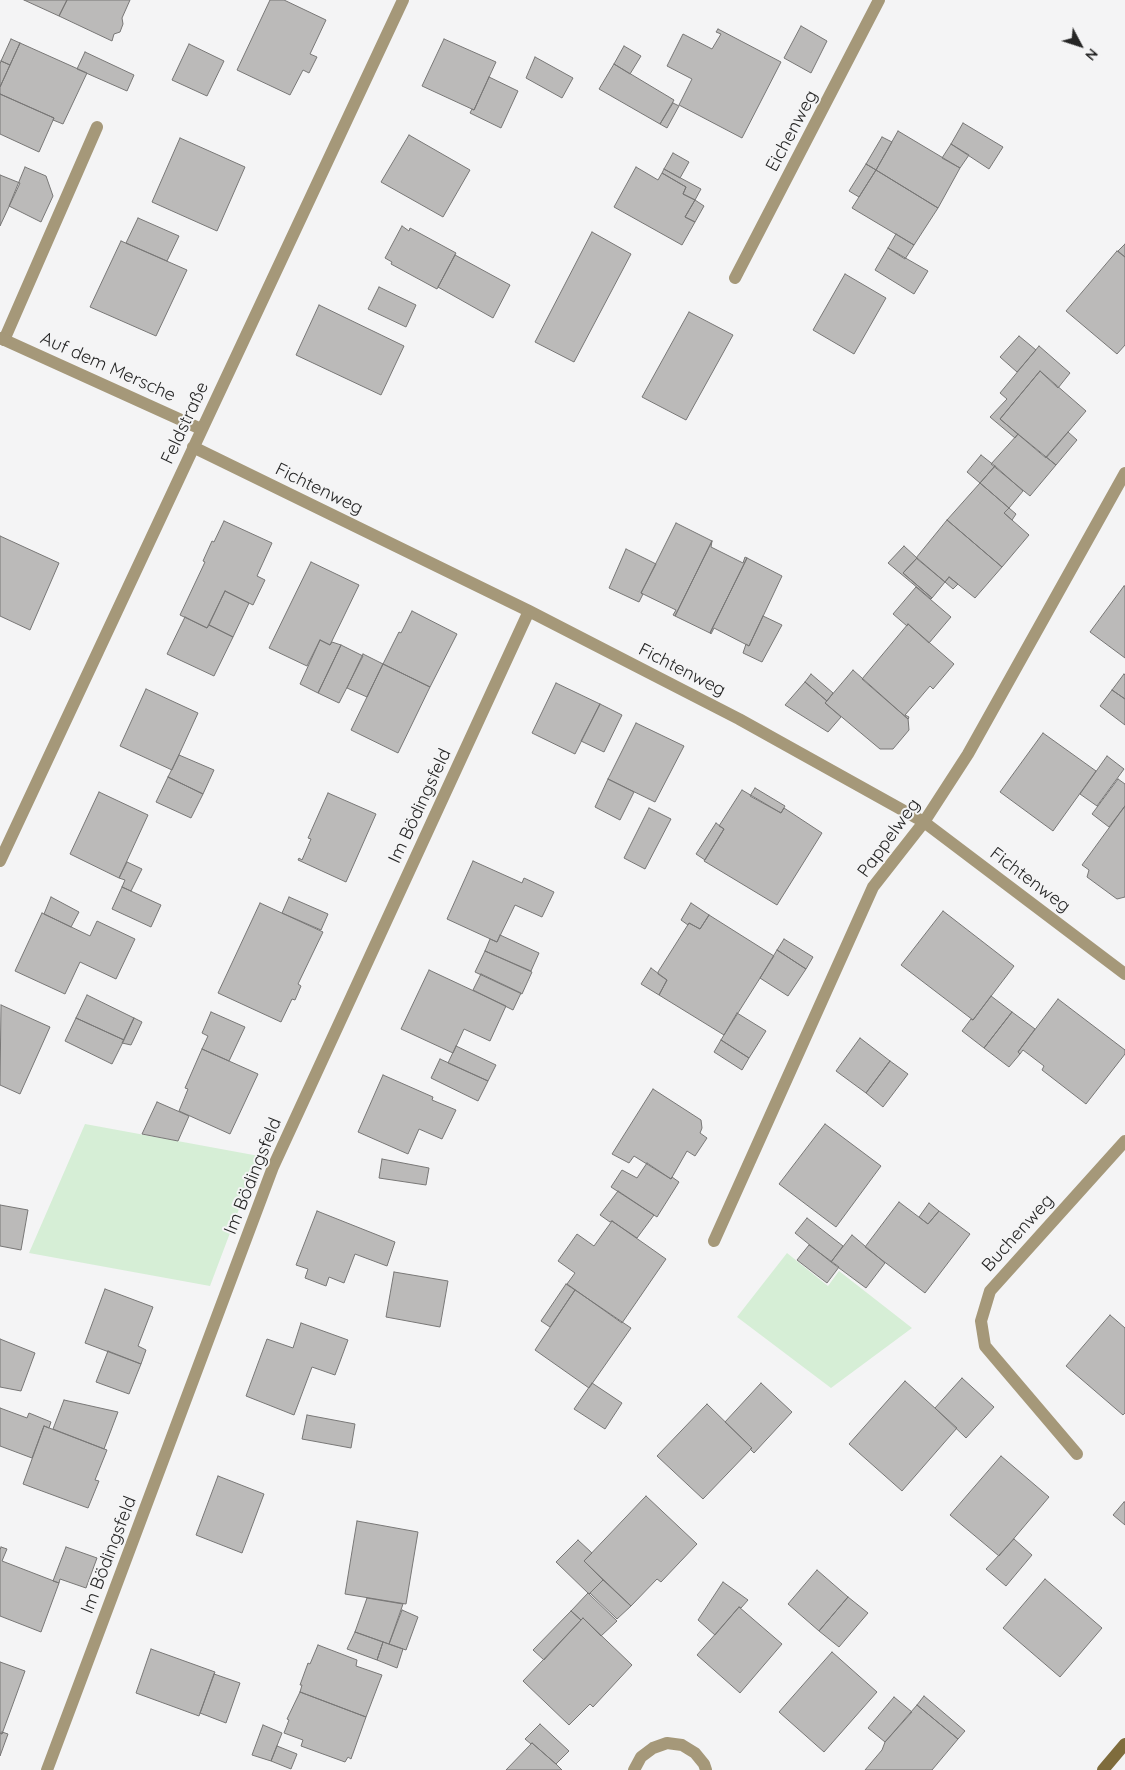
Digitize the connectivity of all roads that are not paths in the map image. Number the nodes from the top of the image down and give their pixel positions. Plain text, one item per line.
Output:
1 (403, 0) edge
2 (879, 0) edge
3 (97, 127) dead end
4 (735, 278) dead end
5 (2, 339) edge
6 (201, 429) junction
7 (193, 448) junction
8 (1125, 473) edge
9 (529, 611) junction
10 (924, 822) junction
11 (0, 861) edge
12 (1125, 974) edge
13 (1125, 1141) edge
14 (714, 1241) dead end
15 (1077, 1454) dead end
16 (1125, 1744) edge
17 (47, 1770) edge
18 (634, 1770) edge
19 (706, 1770) edge
20 (1103, 1770) edge

1 - 6 street, Feldstraße
2 - 4 street, Eichenweg
3 - 5 street
5 - 6 street, Auf dem Mersche
6 - 7 street, Feldstraße
7 - 9 street, Fichtenweg
7 - 11 street, Feldstraße
8 - 10 street, Pappelweg
9 - 10 street, Fichtenweg
9 - 17 street, Im Bödingsfeld
10 - 12 street, Fichtenweg
10 - 14 street, Pappelweg
13 - 15 street, Buchenweg
16 - 20 main road
18 - 19 street

